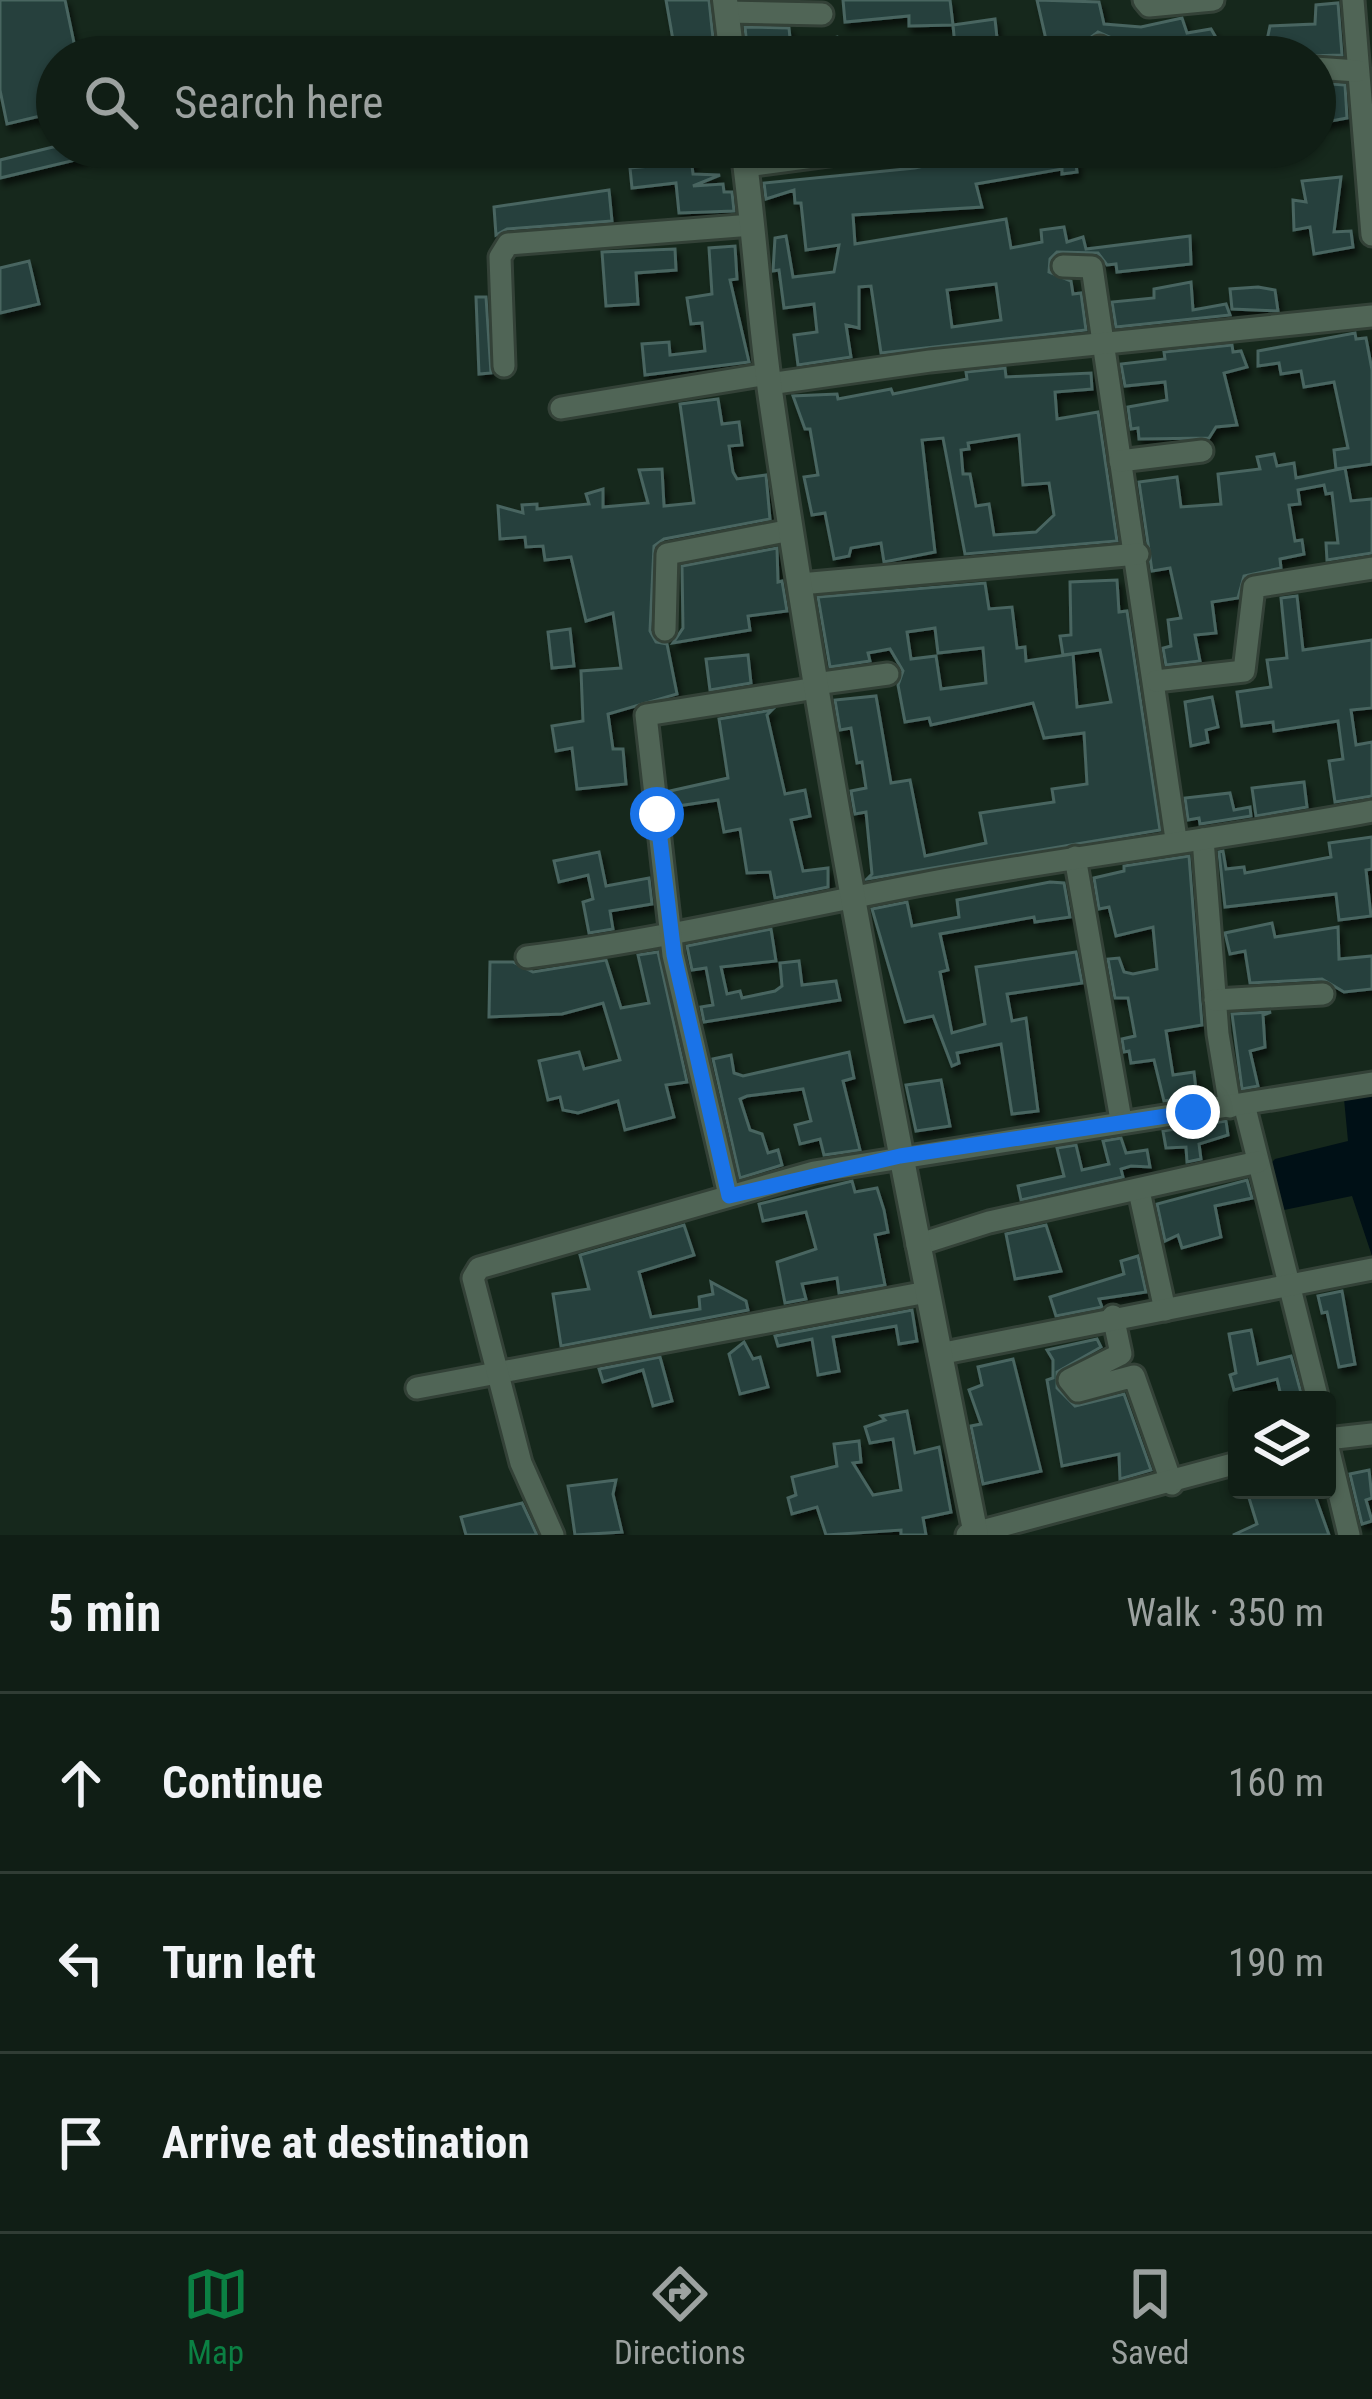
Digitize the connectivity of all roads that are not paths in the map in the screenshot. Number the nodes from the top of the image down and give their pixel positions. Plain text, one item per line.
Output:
1 (1144, 0) edge
2 (1214, 0) edge
3 (1353, 0) edge
4 (726, 6) edge
5 (823, 14) dead end
6 (730, 36) edge
7 (1336, 70) edge
8 (1357, 71) junction
9 (746, 168) edge
10 (752, 225) junction
11 (1372, 235) edge
12 (1063, 266) dead end
13 (1372, 316) edge
14 (1102, 345) junction
15 (504, 366) dead end
16 (769, 379) junction
17 (561, 408) dead end
18 (1202, 451) dead end
19 (1120, 461) junction
20 (791, 530) junction
21 (1138, 554) junction
22 (1372, 568) edge
23 (800, 584) junction
24 (664, 629) dead end
25 (888, 674) dead end
26 (1156, 681) junction
27 (815, 686) junction
28 (1372, 811) edge
29 (1203, 838) junction
30 (1176, 839) junction
31 (1075, 857) junction
32 (852, 900) junction
33 (672, 936) junction
34 (527, 957) dead end
35 (1323, 994) dead end
36 (1215, 1000) junction
37 (1372, 1083) edge
38 (1237, 1106) junction
39 (1120, 1120) junction
40 (900, 1156) junction
41 (1258, 1162) junction
42 (1138, 1191) junction
43 (729, 1196) junction
44 (917, 1245) junction
45 (1372, 1269) edge
46 (1292, 1281) junction
47 (927, 1292) junction
48 (1165, 1310) junction
49 (1113, 1316) junction
50 (938, 1354) junction
51 (500, 1369) junction
52 (417, 1388) dead end
53 (1316, 1391) edge
54 (1372, 1434) edge
55 (1336, 1440) edge
56 (1228, 1466) edge
57 (1336, 1479) edge
58 (1172, 1484) junction
59 (972, 1534) edge
60 (553, 1535) edge
61 (1349, 1535) edge

1 - 2 street
3 - 8 street
4 - 5 street
4 - 6 street
7 - 8 street
8 - 11 street
9 - 10 street
10 - 15 street
10 - 16 street
12 - 14 street
13 - 14 street
14 - 16 street
14 - 19 street
16 - 17 street
16 - 20 street
18 - 19 street
19 - 21 street
20 - 23 street
20 - 24 street
21 - 23 street
21 - 26 street
22 - 26 street
23 - 27 street
25 - 27 street
26 - 30 street
27 - 32 street
27 - 33 street
28 - 29 street
29 - 30 street
29 - 36 street
30 - 31 street
31 - 32 street
31 - 39 street
32 - 33 street
32 - 40 street
33 - 34 street
33 - 43 street
35 - 36 street
36 - 38 street
37 - 38 street
38 - 39 street
38 - 41 street
39 - 40 street
40 - 43 street
40 - 44 street
41 - 42 street
41 - 46 street
42 - 44 street
42 - 48 street
43 - 51 street
44 - 47 street
45 - 46 street
46 - 48 street
46 - 53 street
47 - 50 street
47 - 51 street
48 - 49 street
49 - 50 street
49 - 58 street
50 - 59 street
51 - 52 street
51 - 60 street
54 - 55 street
56 - 58 street
57 - 61 street
58 - 59 street

